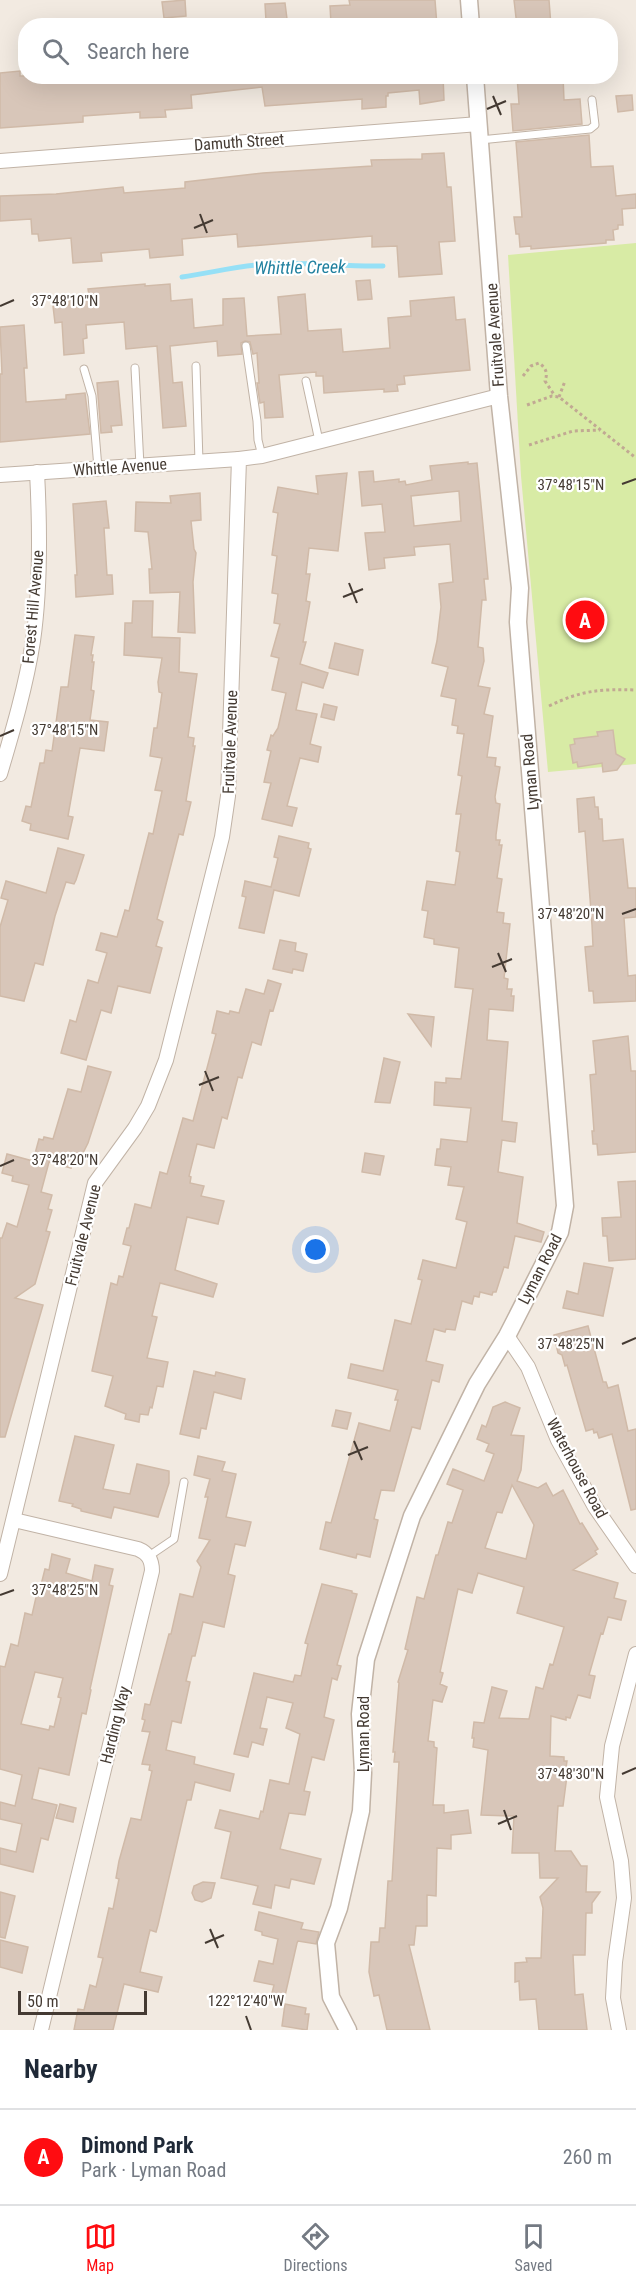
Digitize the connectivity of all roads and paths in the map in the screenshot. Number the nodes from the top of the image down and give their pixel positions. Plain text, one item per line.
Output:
1 (469, 0) edge
2 (470, 18) edge
3 (476, 84) edge
4 (592, 100) dead end
5 (480, 132) junction
6 (0, 161) edge
7 (246, 346) dead end
8 (196, 366) dead end
9 (135, 368) dead end
10 (84, 369) dead end
11 (523, 376) dead end
12 (306, 381) dead end
13 (565, 381) dead end
14 (499, 396) junction
15 (557, 396) junction
16 (526, 405) dead end
17 (601, 430) junction
18 (319, 441) junction
19 (530, 445) dead end
20 (262, 456) junction
21 (636, 458) edge
22 (239, 459) junction
23 (199, 462) junction
24 (140, 465) junction
25 (98, 468) junction
26 (37, 472) junction
27 (0, 475) edge
28 (636, 690) edge
29 (549, 706) dead end
30 (0, 774) edge
31 (507, 1336) junction
32 (184, 1482) dead end
33 (14, 1520) junction
34 (149, 1556) junction
35 (636, 1566) edge
36 (0, 1574) edge
37 (636, 1654) edge
38 (621, 1926) junction
39 (636, 1927) edge
40 (41, 2030) edge
41 (348, 2030) edge
42 (619, 2030) edge

1 - 2 street
3 - 5 street, Fruitvale Avenue
4 - 5 lane
5 - 6 street, Damuth Street
5 - 14 street, Fruitvale Avenue
7 - 20 lane
8 - 23 lane
9 - 24 lane
10 - 25 lane
11 - 15 path
12 - 18 lane
13 - 15 path
14 - 18 street, Fruitvale Avenue
14 - 31 street, Lyman Road
15 - 16 path
15 - 17 path
17 - 19 path
17 - 21 path
18 - 20 street, Fruitvale Avenue
20 - 22 street, Fruitvale Avenue
22 - 23 street, Whittle Avenue
22 - 33 street, Fruitvale Avenue
23 - 24 street, Whittle Avenue
24 - 25 street, Whittle Avenue
25 - 26 street, Whittle Avenue
26 - 27 street, Whittle Avenue
26 - 30 street, Forest Hill Avenue
28 - 29 path
31 - 35 street, Waterhouse Road
31 - 41 street, Lyman Road
32 - 34 lane
33 - 34 street
33 - 36 street, Fruitvale Avenue
34 - 40 street, Harding Way
37 - 38 street
38 - 39 street
38 - 42 street

